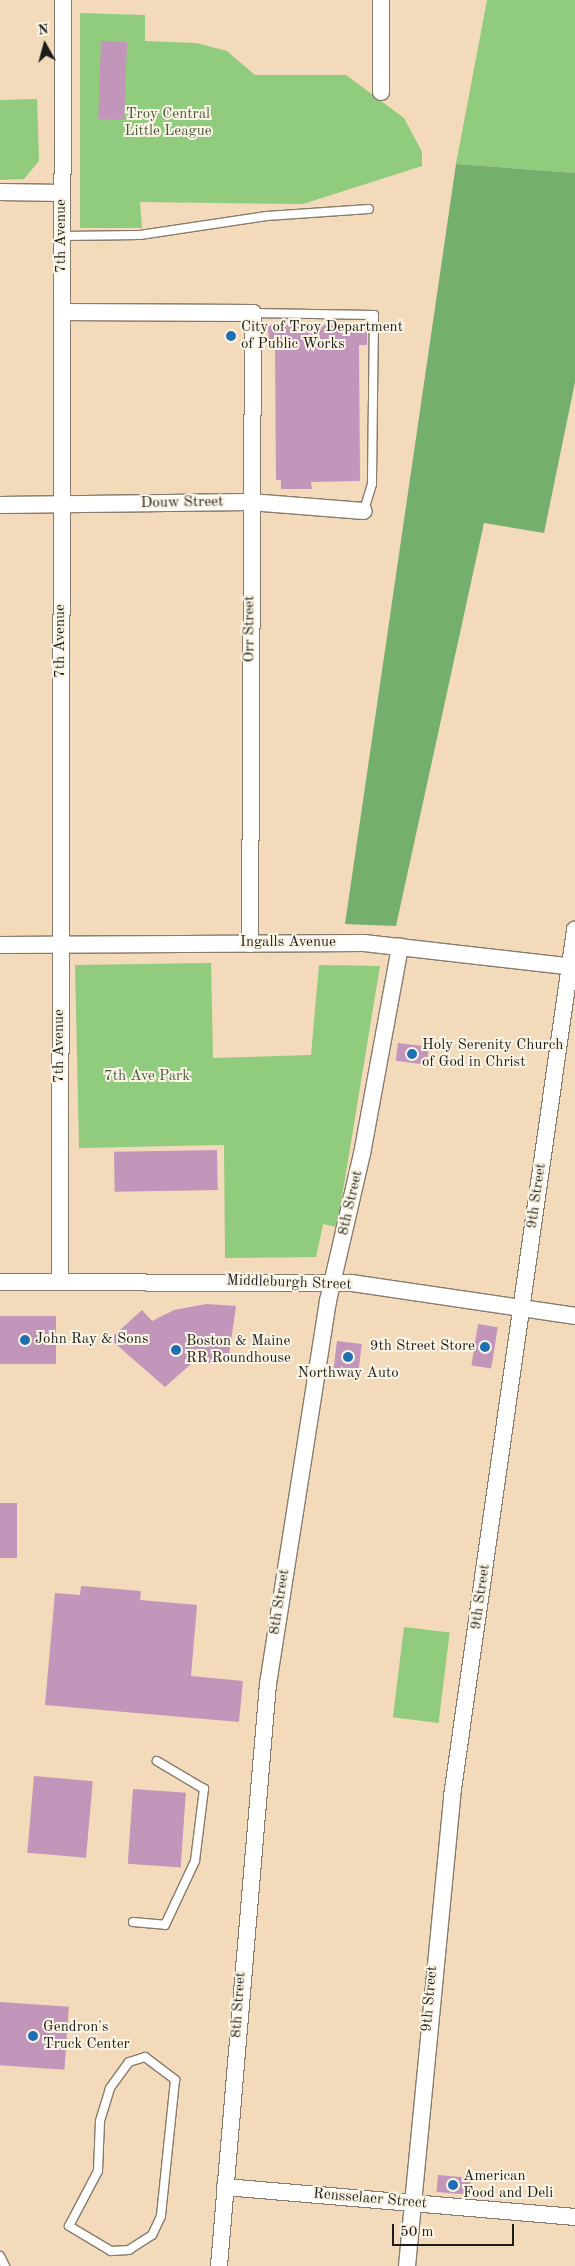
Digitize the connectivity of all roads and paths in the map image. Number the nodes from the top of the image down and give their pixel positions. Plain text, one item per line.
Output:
1 (63, 0) edge
2 (381, 0) edge
3 (381, 92) dead end
4 (0, 192) edge
5 (62, 193) junction
6 (369, 209) dead end
7 (62, 236) junction
8 (62, 312) junction
9 (253, 314) junction
10 (250, 502) junction
11 (62, 505) junction
12 (0, 506) edge
13 (364, 511) joint
14 (575, 930) edge
15 (250, 944) junction
16 (0, 945) edge
17 (61, 945) junction
18 (400, 946) junction
19 (572, 967) edge
20 (0, 1282) edge
21 (60, 1282) junction
22 (332, 1282) junction
23 (521, 1308) junction
24 (575, 1316) edge
25 (157, 1761) dead end
26 (133, 1922) dead end
27 (225, 2187) junction
28 (412, 2202) junction
29 (575, 2217) edge
30 (69, 2226) joint
31 (0, 2256) edge
32 (6, 2266) edge
33 (219, 2266) edge
34 (407, 2266) edge

1 - 5 street, 7th Avenue
2 - 3 street
4 - 5 street
5 - 7 street, 7th Avenue
6 - 7 lane
7 - 8 street, 7th Avenue
8 - 9 street
8 - 11 street, 7th Avenue
9 - 10 street, Orr Street
9 - 13 lane
10 - 11 street, Douw Street
10 - 13 street, Douw Street
10 - 15 street, Orr Street
11 - 12 street, Douw Street
11 - 17 street, 7th Avenue
14 - 19 street, 9th Street
15 - 17 street, Ingalls Avenue
15 - 18 street, Ingalls Avenue
16 - 17 street, Ingalls Avenue
17 - 21 street, 7th Avenue
18 - 19 street, Ingalls Avenue
18 - 22 street, 8th Street
19 - 23 street, 9th Street
20 - 21 street, Middleburgh Street
21 - 22 street, Middleburgh Street
22 - 23 street, Middleburgh Street
22 - 27 street, 8th Street
23 - 24 street, Middleburgh Street
23 - 28 street, 9th Street
25 - 26 lane
27 - 28 street, Rensselaer Street
27 - 33 street, 8th Street
28 - 29 street, Rensselaer Street
28 - 34 street, 9th Street
30 - 30 lane
31 - 32 lane

